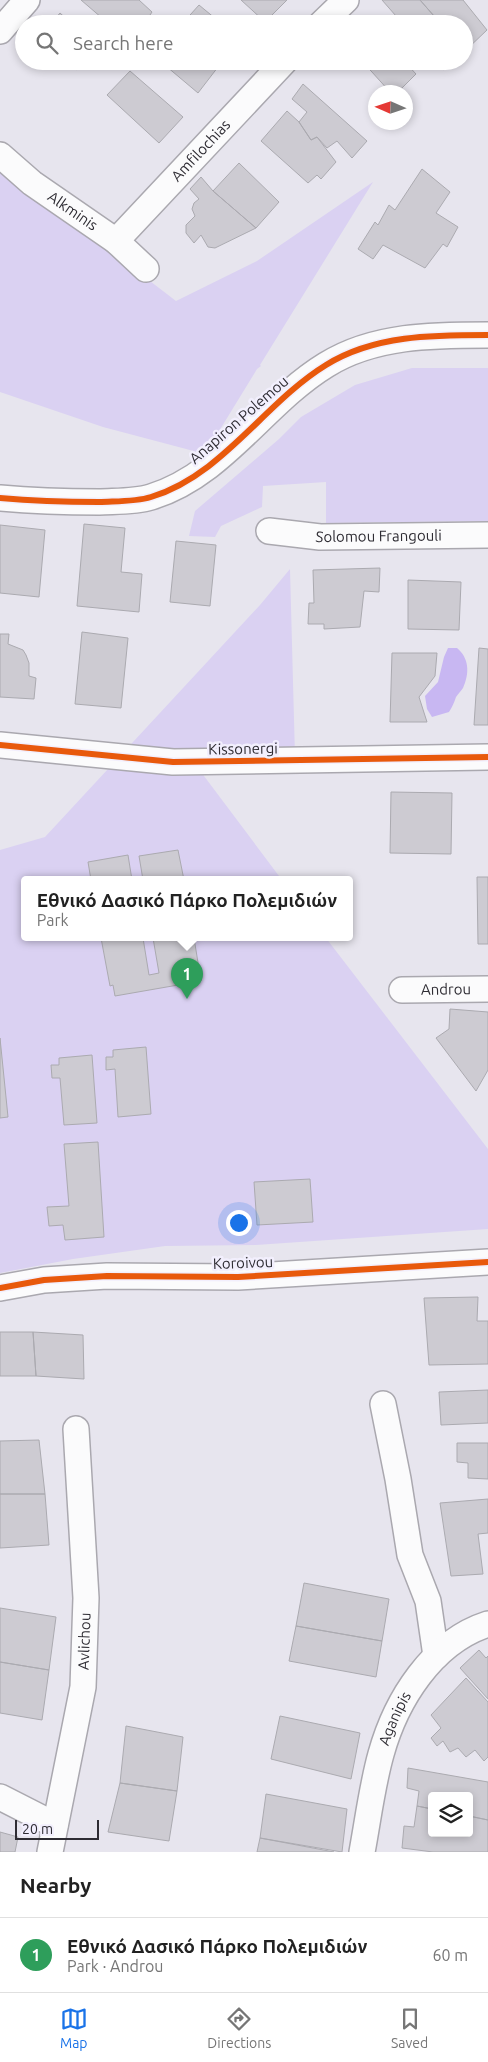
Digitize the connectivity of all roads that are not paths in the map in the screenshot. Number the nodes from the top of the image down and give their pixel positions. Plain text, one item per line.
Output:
1 (27, 0) edge
2 (346, 0) edge
3 (330, 15) edge
4 (0, 31) edge
5 (277, 70) edge
6 (0, 155) edge
7 (116, 241) junction
8 (146, 269) dead end
9 (488, 335) edge
10 (0, 498) edge
11 (269, 531) dead end
12 (488, 535) edge
13 (0, 745) edge
14 (488, 757) edge
15 (488, 989) edge
16 (402, 990) dead end
17 (488, 1262) edge
18 (0, 1288) edge
19 (383, 1404) dead end
20 (76, 1429) dead end
21 (488, 1624) edge
22 (436, 1656) junction
23 (0, 1797) edge
24 (55, 1825) junction
25 (50, 1852) edge
26 (362, 1852) edge

1 - 4 street
2 - 3 street
5 - 7 street, Amfilochias
6 - 7 street, Alkminis
7 - 8 street, Alkminis
9 - 10 street, Anapiron Polemou
11 - 12 street, Solomou Frangouli
13 - 14 street, Kissonergi
15 - 16 street, Androu
17 - 18 street, Koroivou
19 - 22 street
20 - 24 street, Avlichou
21 - 22 street, Aganipis
22 - 26 street, Aganipis
23 - 24 street
24 - 25 street, Avlichou

